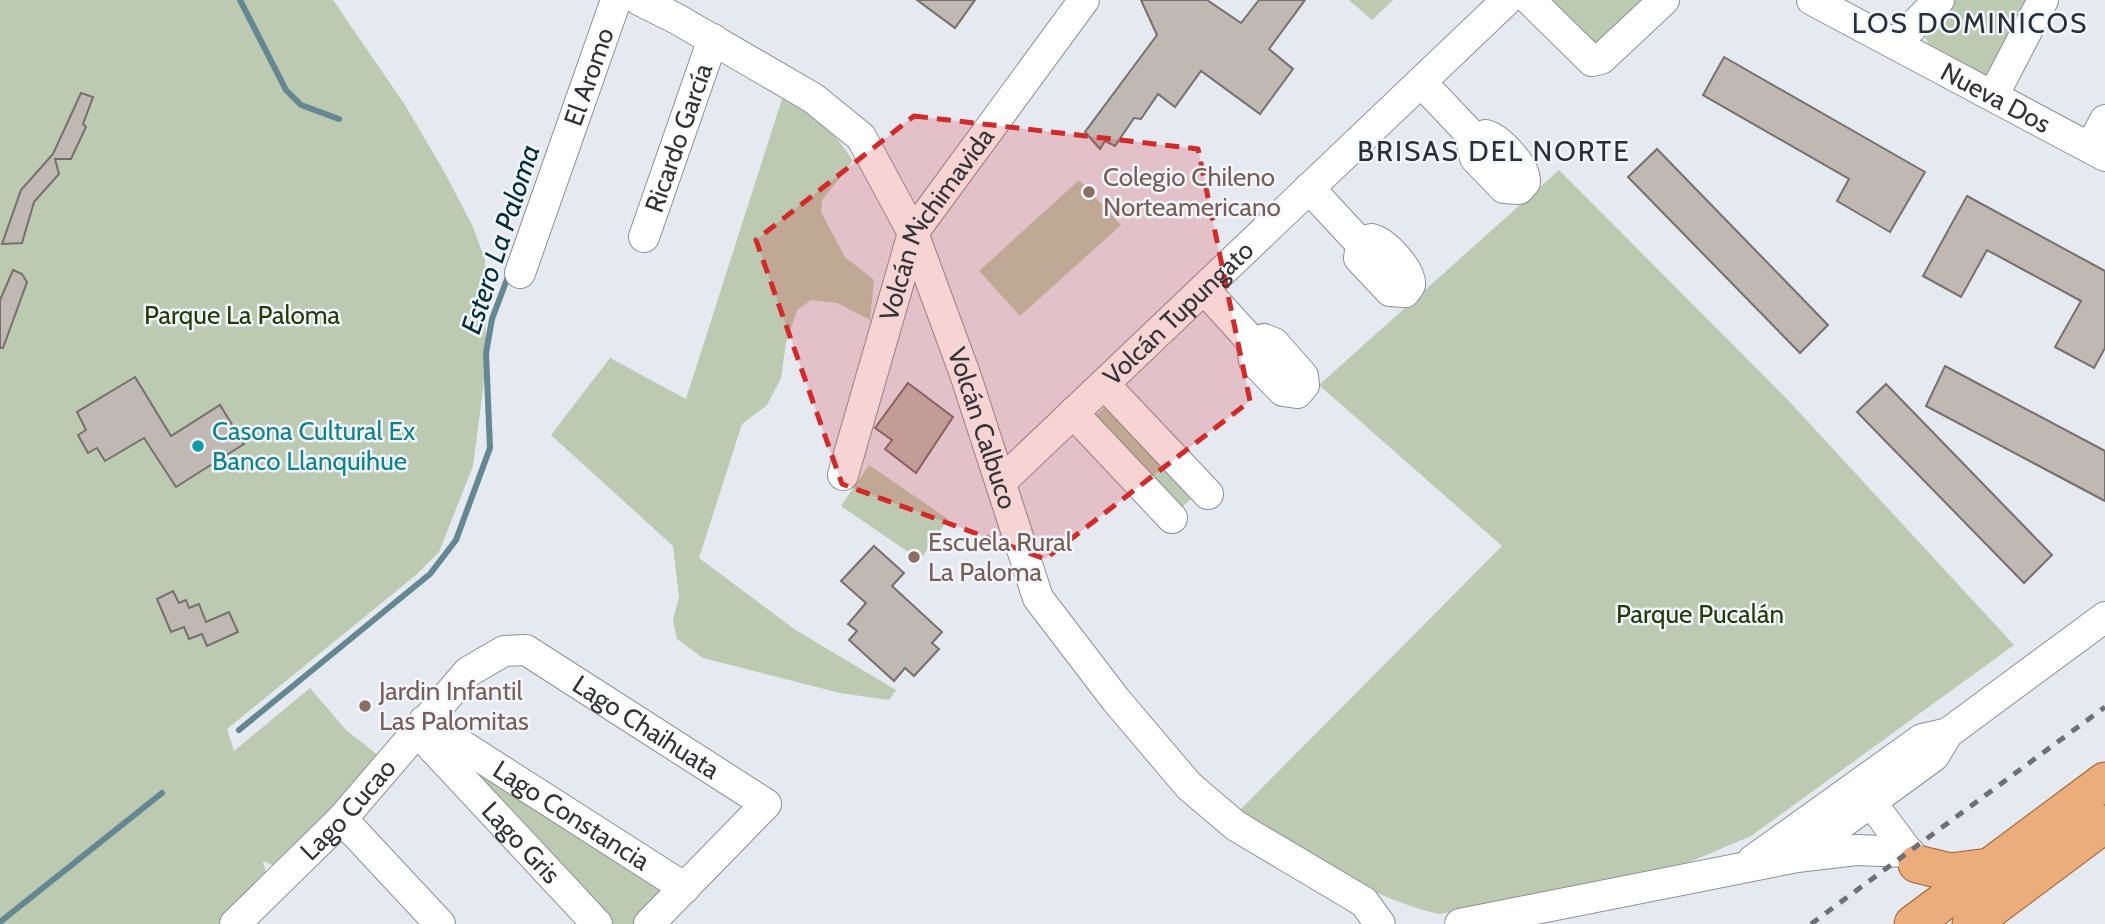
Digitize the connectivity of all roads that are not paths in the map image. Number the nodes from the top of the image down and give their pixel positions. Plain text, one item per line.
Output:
1 (616, 0) edge
2 (639, 0) edge
3 (1084, 0) edge
4 (1507, 0) edge
5 (1530, 0) edge
6 (1664, 0) edge
7 (1812, 0) edge
8 (1939, 0) edge
9 (2043, 0) edge
10 (713, 39) junction
11 (1895, 44) junction
12 (1421, 82) junction
13 (1993, 96) junction
14 (2105, 120) edge
15 (1475, 139) dead end
16 (2097, 152) edge
17 (1309, 188) junction
18 (913, 233) junction
19 (644, 237) dead end
20 (1361, 244) dead end
21 (520, 273) dead end
22 (1204, 289) junction
23 (1254, 344) dead end
24 (1104, 384) junction
25 (1073, 413) junction
26 (843, 475) dead end
27 (1000, 482) junction
28 (1208, 494) dead end
29 (1172, 518) dead end
30 (2105, 617) edge
31 (526, 650) joint
32 (420, 725) junction
33 (2105, 781) edge
34 (1865, 794) junction
35 (342, 819) junction
36 (2105, 824) edge
37 (1913, 858) junction
38 (1791, 859) junction
39 (1989, 867) junction
40 (1734, 870) junction
41 (685, 888) junction
42 (1959, 916) edge
43 (247, 920) edge
44 (440, 924) edge
45 (597, 924) edge
46 (649, 924) edge
47 (1380, 924) edge
48 (1460, 924) edge
49 (1913, 924) edge

1 - 21 street, El Aromo
2 - 10 street, Volcán Calbuco
3 - 18 street, Volcán Michimavida
4 - 12 street, Volcán Tupungato
5 - 6 street
7 - 11 street, Nueva Dos
8 - 11 street
9 - 13 street
10 - 18 street, Volcán Calbuco
10 - 19 street, Ricardo García
11 - 13 street, Nueva Dos
12 - 15 street
12 - 17 street, Volcán Tupungato
13 - 16 street, Nueva Dos
14 - 16 street
17 - 20 street
17 - 22 street, Volcán Tupungato
18 - 26 street, Volcán Michimavida
18 - 27 street, Volcán Calbuco
22 - 23 street
22 - 24 street, Volcán Tupungato
24 - 25 street, Volcán Tupungato
24 - 28 street
25 - 27 street, Volcán Tupungato
25 - 29 street
27 - 47 street, Volcán Calbuco
30 - 34 street
31 - 32 street, Lago Cucao
31 - 41 street, Lago Chaihuata
32 - 35 street, Lago Cucao
32 - 41 street, Lago Constancia
32 - 45 street, Lago Gris
33 - 39 main road
34 - 37 street
34 - 38 street
34 - 40 street
35 - 43 street, Lago Cucao
35 - 44 street
36 - 42 main road
37 - 38 street
37 - 39 main road
37 - 42 street
38 - 40 street
39 - 42 main road
40 - 48 street
41 - 46 street
42 - 49 main road

